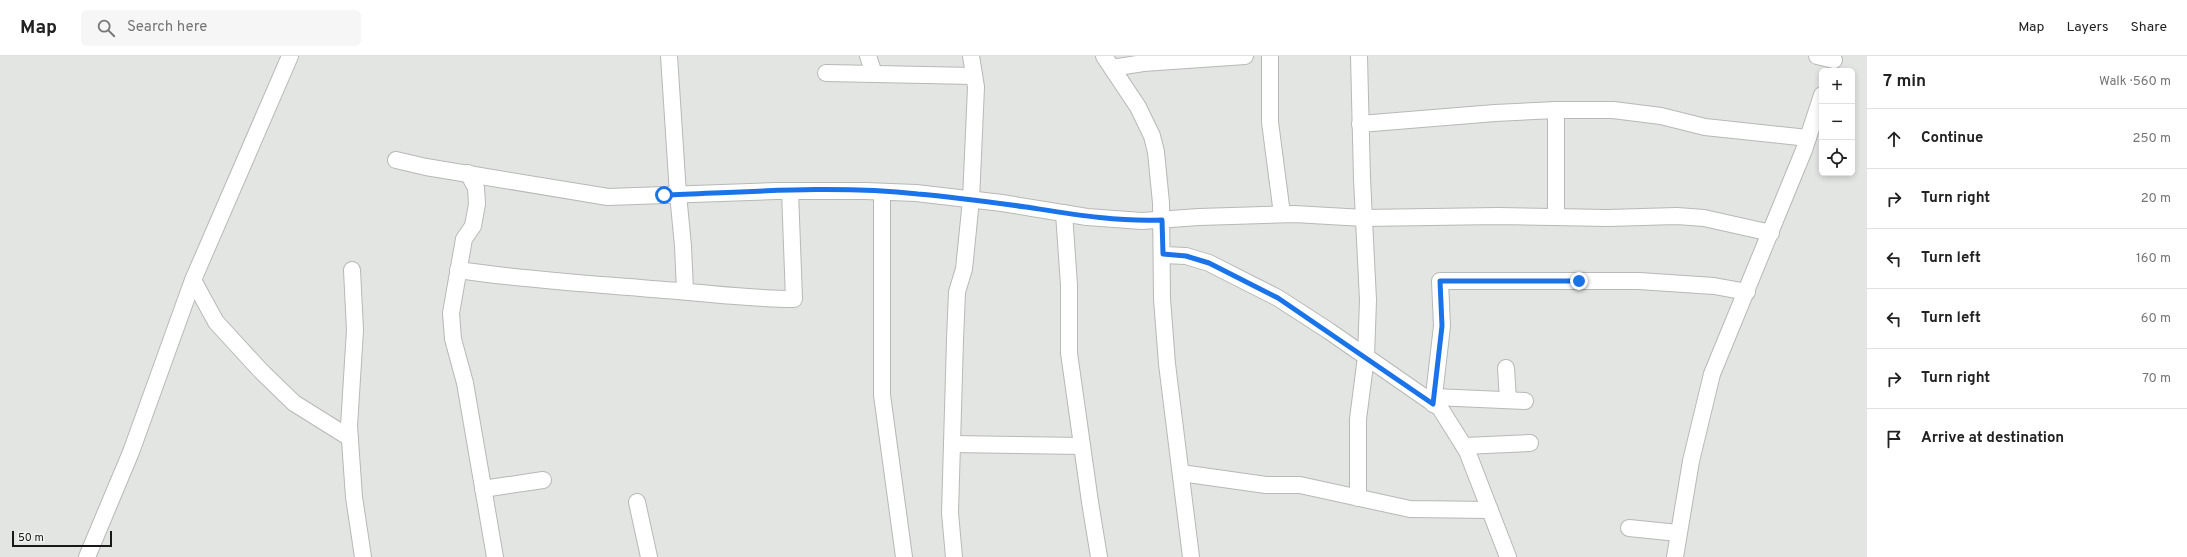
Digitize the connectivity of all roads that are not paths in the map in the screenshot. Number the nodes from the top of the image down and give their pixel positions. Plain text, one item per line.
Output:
1 (290, 56) edge
2 (669, 56) edge
3 (868, 56) edge
4 (971, 56) edge
5 (1245, 56) edge
6 (1270, 56) edge
7 (1359, 56) edge
8 (1817, 56) edge
9 (1108, 62) edge
10 (1833, 62) edge
11 (826, 73) dead end
12 (874, 74) junction
13 (974, 76) junction
14 (1819, 104) edge
15 (1556, 110) junction
16 (1360, 124) junction
17 (1808, 138) junction
18 (396, 160) dead end
19 (468, 173) junction
20 (790, 191) junction
21 (882, 192) junction
22 (678, 194) junction
23 (971, 200) junction
24 (1064, 213) junction
25 (1282, 214) junction
26 (1556, 217) junction
27 (1364, 218) junction
28 (1162, 220) junction
29 (1771, 233) junction
30 (1163, 254) junction
31 (352, 270) dead end
32 (458, 270) junction
33 (193, 280) junction
34 (685, 291) junction
35 (1747, 292) junction
36 (1366, 357) junction
37 (1506, 368) dead end
38 (1434, 400) junction
39 (1508, 400) junction
40 (1525, 401) dead end
41 (350, 438) junction
42 (1530, 443) dead end
43 (952, 444) junction
44 (1082, 446) junction
45 (1464, 446) junction
46 (1181, 473) junction
47 (543, 480) dead end
48 (483, 489) junction
49 (1358, 498) junction
50 (637, 502) dead end
51 (1490, 510) junction
52 (1629, 528) dead end
53 (1678, 533) junction
54 (87, 557) edge
55 (363, 557) edge
56 (495, 557) edge
57 (649, 557) edge
58 (904, 557) edge
59 (954, 557) edge
60 (1100, 557) edge
61 (1191, 557) edge
62 (1508, 557) edge
63 (1675, 557) edge

1 - 33 street
2 - 22 street
3 - 12 street
4 - 13 street
5 - 9 street
6 - 25 street
7 - 16 street
8 - 10 street
9 - 28 street
11 - 12 street
12 - 13 street
13 - 23 street
14 - 17 street
15 - 16 street
15 - 17 street
15 - 26 street
16 - 27 street
17 - 29 street
18 - 19 street
19 - 22 street
19 - 32 street
20 - 21 street
20 - 22 street
20 - 34 street
21 - 23 street
21 - 58 street
22 - 34 street
23 - 24 street
23 - 43 street
24 - 28 street
24 - 44 street
25 - 27 street
25 - 28 street
26 - 27 street
26 - 29 street
27 - 36 street
28 - 30 street
29 - 35 street
30 - 36 street
30 - 46 street
31 - 41 street
32 - 34 street
32 - 48 street
33 - 41 street
33 - 54 street
35 - 38 street
35 - 53 street
36 - 38 street
36 - 49 street
37 - 39 street
38 - 39 street
38 - 45 street
39 - 40 street
41 - 55 street
42 - 45 street
43 - 44 street
43 - 59 street
44 - 60 street
45 - 51 street
46 - 49 street
46 - 61 street
47 - 48 street
48 - 56 street
49 - 51 street
50 - 57 street
51 - 62 street
52 - 53 street
53 - 63 street

